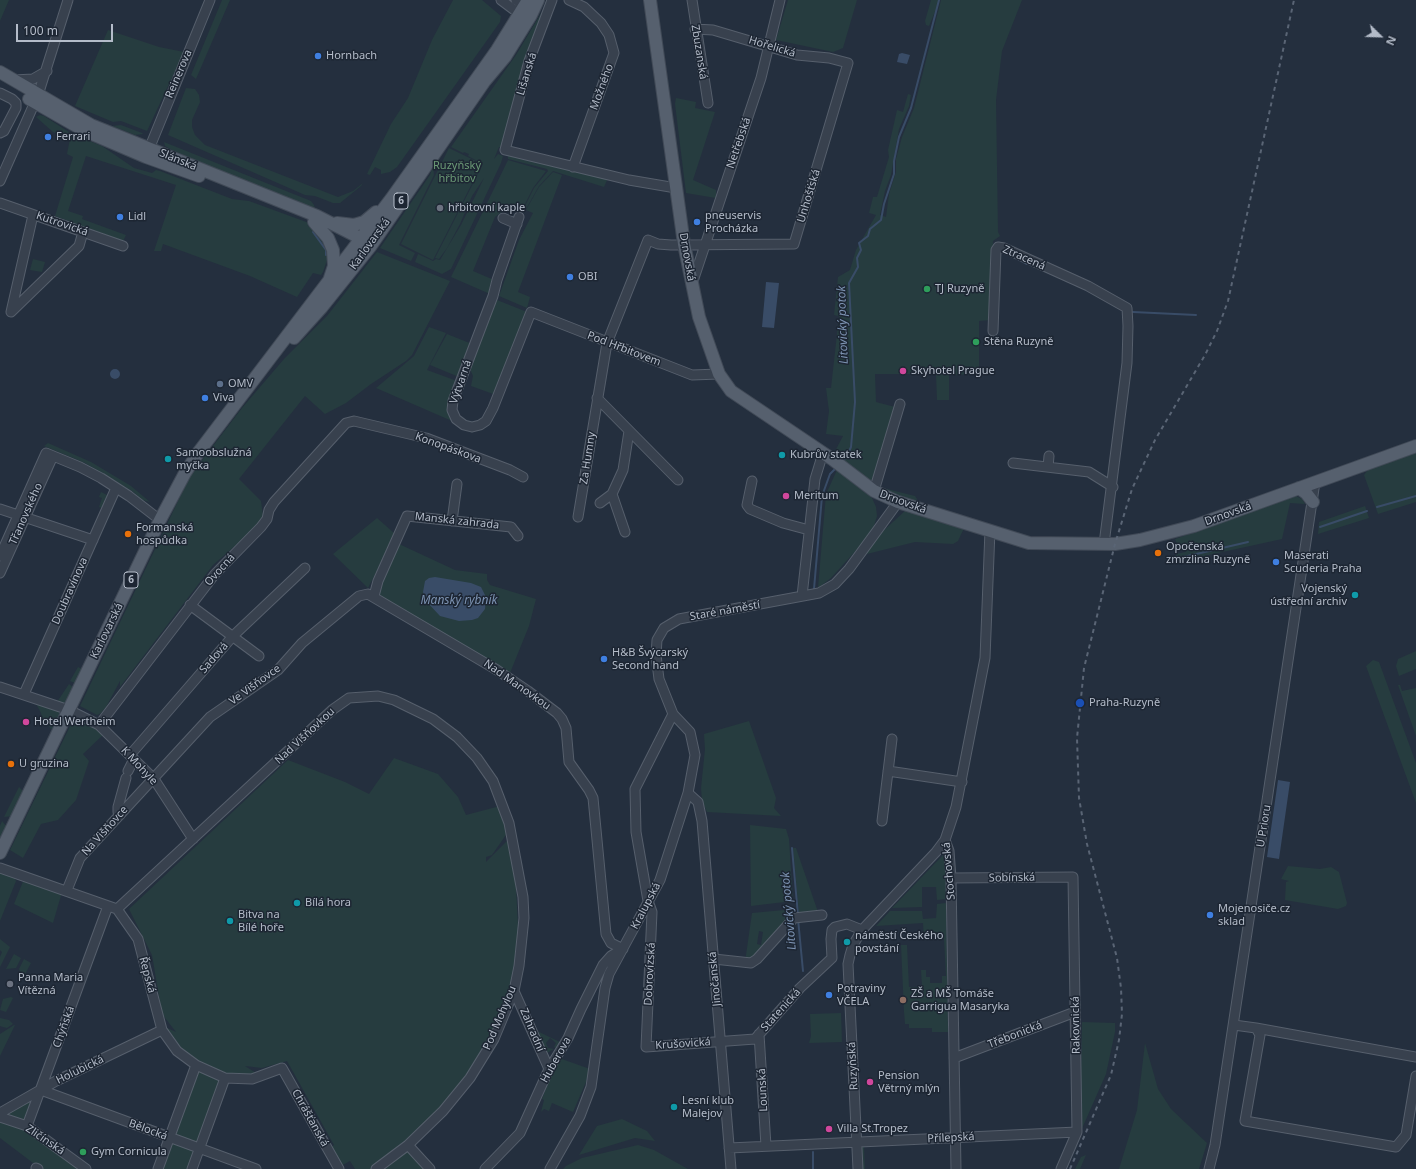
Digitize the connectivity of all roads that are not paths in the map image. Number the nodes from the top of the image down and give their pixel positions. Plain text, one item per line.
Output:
1 (68, 0) edge
2 (210, 0) edge
3 (501, 0) edge
4 (538, 0) edge
5 (552, 0) edge
6 (568, 0) edge
7 (650, 0) edge
8 (692, 0) edge
9 (780, 0) edge
10 (524, 7) edge
11 (695, 28) junction
12 (768, 45) junction
13 (848, 63) joint
14 (47, 71) junction
15 (0, 72) edge
16 (14, 80) junction
17 (0, 82) edge
18 (0, 93) edge
19 (37, 99) junction
20 (708, 103) dead end
21 (2, 132) edge
22 (20, 137) junction
23 (147, 153) junction
24 (573, 167) junction
25 (0, 181) edge
26 (676, 188) junction
27 (391, 199) junction
28 (0, 203) edge
29 (33, 215) junction
30 (503, 218) dead end
31 (315, 219) junction
32 (83, 232) junction
33 (363, 244) junction
34 (684, 244) junction
35 (706, 244) junction
36 (124, 246) dead end
37 (329, 282) junction
38 (692, 285) junction
39 (531, 312) joint
40 (993, 331) dead end
41 (607, 343) junction
42 (271, 359) junction
43 (719, 374) junction
44 (597, 398) junction
45 (900, 404) dead end
46 (346, 423) joint
47 (629, 431) junction
48 (1416, 446) edge
49 (828, 456) junction
50 (1049, 456) dead end
51 (1013, 463) dead end
52 (1048, 467) junction
53 (523, 477) dead end
54 (678, 480) dead end
55 (752, 481) dead end
56 (1315, 482) junction
57 (456, 484) dead end
58 (1113, 487) junction
59 (116, 488) junction
60 (1299, 488) junction
61 (874, 491) junction
62 (612, 494) junction
63 (898, 502) junction
64 (1313, 502) junction
65 (600, 503) dead end
66 (0, 509) edge
67 (21, 516) junction
68 (578, 517) dead end
69 (160, 520) junction
70 (452, 521) junction
71 (809, 530) junction
72 (990, 530) junction
73 (625, 532) dead end
74 (518, 536) dead end
75 (92, 540) junction
76 (1104, 544) junction
77 (0, 556) edge
78 (305, 568) dead end
79 (0, 573) edge
80 (374, 596) junction
81 (802, 596) junction
82 (190, 605) junction
83 (233, 636) junction
84 (657, 640) joint
85 (259, 656) dead end
86 (0, 687) edge
87 (24, 694) junction
88 (69, 710) junction
89 (673, 714) junction
90 (99, 725) junction
91 (892, 739) dead end
92 (132, 757) junction
93 (888, 771) junction
94 (154, 779) junction
95 (962, 782) junction
96 (688, 793) junction
97 (120, 815) junction
98 (882, 821) dead end
99 (509, 823) joint
100 (193, 839) junction
101 (945, 840) junction
102 (1, 850) edge
103 (0, 868) edge
104 (1073, 877) joint
105 (951, 878) junction
106 (67, 890) junction
107 (648, 901) junction
108 (113, 907) junction
109 (822, 914) dead end
110 (862, 930) junction
111 (623, 949) junction
112 (832, 958) junction
113 (714, 959) junction
114 (848, 964) junction
115 (514, 991) junction
116 (1076, 1012) junction
117 (1234, 1025) junction
118 (162, 1030) junction
119 (1258, 1032) junction
120 (759, 1034) junction
121 (720, 1041) junction
122 (646, 1047) joint
123 (1416, 1057) edge
124 (954, 1058) junction
125 (196, 1066) junction
126 (282, 1068) joint
127 (549, 1069) junction
128 (1416, 1076) edge
129 (225, 1078) junction
130 (41, 1090) junction
131 (0, 1113) edge
132 (0, 1117) edge
133 (27, 1126) junction
134 (1077, 1132) junction
135 (170, 1138) junction
136 (955, 1138) junction
137 (856, 1142) junction
138 (408, 1145) junction
139 (766, 1146) junction
140 (729, 1148) junction
141 (200, 1149) junction
142 (86, 1169) edge
143 (158, 1169) edge
144 (192, 1169) edge
145 (256, 1169) edge
146 (339, 1169) edge
147 (376, 1169) edge
148 (430, 1169) edge
149 (485, 1169) edge
150 (550, 1169) edge
151 (730, 1169) edge
152 (858, 1169) edge
153 (956, 1169) edge
154 (1061, 1169) edge
155 (1209, 1169) edge

1 - 14 street
2 - 23 street, Reinerova
3 - 10 street
4 - 10 main road, Karlovarská / 6
5 - 24 street, Lišanská
6 - 24 street, Možného
7 - 26 main road, Drnovská
8 - 11 street, Zbuzanská
9 - 12 street, Netřebská
10 - 27 main road, Karlovarská / 6
10 - 33 main road, Karlovarská / 6
11 - 12 street, Hořelická
11 - 20 street, Zbuzanská
12 - 13 street, Hořelická
12 - 35 street, Netřebská
13 - 35 street, Unhošťská
14 - 16 street
14 - 19 street
15 - 16 main road, Slánská
16 - 19 main road, Slánská
17 - 19 main road, Slánská
18 - 21 street
19 - 22 street
19 - 23 main road, Slánská
21 - 22 street
22 - 25 street
23 - 31 main road, Slánská
24 - 26 street
26 - 34 main road, Drnovská
27 - 31 main road
27 - 33 main road, Karlovarská / 6
28 - 29 street, Kutrovická
29 - 32 street, Kutrovická
29 - 32 street
30 - 39 street, Výtvarná
31 - 33 main road, Slánská
31 - 37 main road
32 - 36 street, Kutrovická
33 - 37 main road, Karlovarská / 6
33 - 42 main road, Karlovarská / 6
34 - 35 street
34 - 38 main road, Drnovská
34 - 41 street, Za Humny
35 - 38 street, Netřebská
37 - 42 main road, Karlovarská / 6
38 - 43 main road, Drnovská
39 - 41 street, Pod Hřbitovem
40 - 58 street, Ztracená
41 - 43 street, Pod Hřbitovem
41 - 44 street, Za Humny
42 - 69 main road, Karlovarská / 6
43 - 49 main road, Drnovská
44 - 47 street
44 - 68 street, Za Humny
45 - 61 street
46 - 53 street, Konopáskova
46 - 82 street, Ovocná
47 - 54 street
47 - 62 street
48 - 56 main road, Drnovská
49 - 61 main road, Drnovská
49 - 71 street
50 - 52 street
51 - 52 street
52 - 58 street
55 - 71 street
56 - 60 main road, Drnovská
56 - 64 street, U Prioru
57 - 70 street
58 - 76 street
59 - 67 street, Třanovského
59 - 69 street
59 - 75 street, Doubravínova
60 - 64 main road
60 - 76 main road, Drnovská
61 - 63 main road, Drnovská
62 - 65 street
62 - 73 street
63 - 72 main road, Drnovská
63 - 81 street, Staré náměstí
64 - 117 street, U Prioru
66 - 67 street
67 - 75 street
67 - 77 street, Třanovského
67 - 79 street, Třanovského
69 - 88 main road, Karlovarská / 6
70 - 74 street, Manská zahrada
70 - 80 street, Manská zahrada
71 - 81 street
72 - 76 main road, Drnovská
72 - 95 street, Stochovská
75 - 87 street, Doubravínova
78 - 83 street, Sadová
80 - 94 street, Ve Višňovce
80 - 111 street, Nad Manovkou
81 - 84 street, Staré náměstí
82 - 83 street
82 - 90 street, Ovocná
83 - 85 street
83 - 92 street, Sadová
84 - 89 street, Kralupská
86 - 87 street, K Mohyle
87 - 88 street, K Mohyle
88 - 90 street, K Mohyle
88 - 102 main road, Karlovarská / 6
89 - 96 street, Kralupská
89 - 107 street, Dobrovízská
90 - 92 street, K Mohyle
91 - 93 street
92 - 94 street, K Mohyle
92 - 97 street, Sadová
93 - 95 street
93 - 98 street
94 - 97 street, Na Višňovce
94 - 100 street, K Mohyle
95 - 101 street, Stochovská
96 - 107 street, Kralupská
96 - 113 street, Jinočanská
97 - 106 street, Na Višňovce
99 - 100 street, Nad Višňovkou
99 - 115 street, Pod Mohylou
100 - 108 street, Nad Višňovkou
101 - 105 street, Stochovská
101 - 110 street
103 - 106 street
104 - 105 street, Sobínská
104 - 116 street, Rakovnická
105 - 124 street, Stochovská
106 - 108 street
107 - 111 street, Kralupská
107 - 122 street, Dobrovízská
108 - 118 street, Řepská
108 - 130 street, Chýňská
109 - 113 street
110 - 112 street
110 - 114 street
111 - 127 street, Huberova
111 - 150 street, Kralupská
112 - 114 street
112 - 120 street, Statenická
113 - 121 street, Jinočanská
114 - 137 street, Ruzyňská
115 - 127 street, Zahradní
115 - 138 street, Pod Mohylou
116 - 124 street, Třebonická
116 - 134 street, Rakovnická
117 - 119 street
117 - 155 street, U Prioru
118 - 125 street, Řepská
118 - 130 street, Holubická
119 - 123 street
119 - 128 street
120 - 121 street, Statenická
120 - 139 street, Lounská
121 - 122 street, Krušovická
121 - 140 street, Jinočanská
124 - 136 street, Stochovská
125 - 129 street, Řepská
125 - 135 street
126 - 129 street, Řepská
126 - 146 street, Chrášťanská
127 - 149 street, Huberova
129 - 141 street
130 - 131 street, Holubická
130 - 133 street, Chýňská
130 - 135 street, Bělocká
132 - 133 street, Zličínská
133 - 142 street, Zličínská
134 - 136 street, Přílepská
134 - 154 street, Rakovnická
135 - 141 street, Bělocká
135 - 143 street
136 - 137 street, Přílepská
136 - 153 street, Stochovská
137 - 139 street, Přílepská
137 - 152 street, Ruzyňská
138 - 147 street, Pod Mohylou
138 - 148 street
139 - 140 street, Přílepská
140 - 151 street, Jinočanská
141 - 144 street
141 - 145 street, Bělocká

